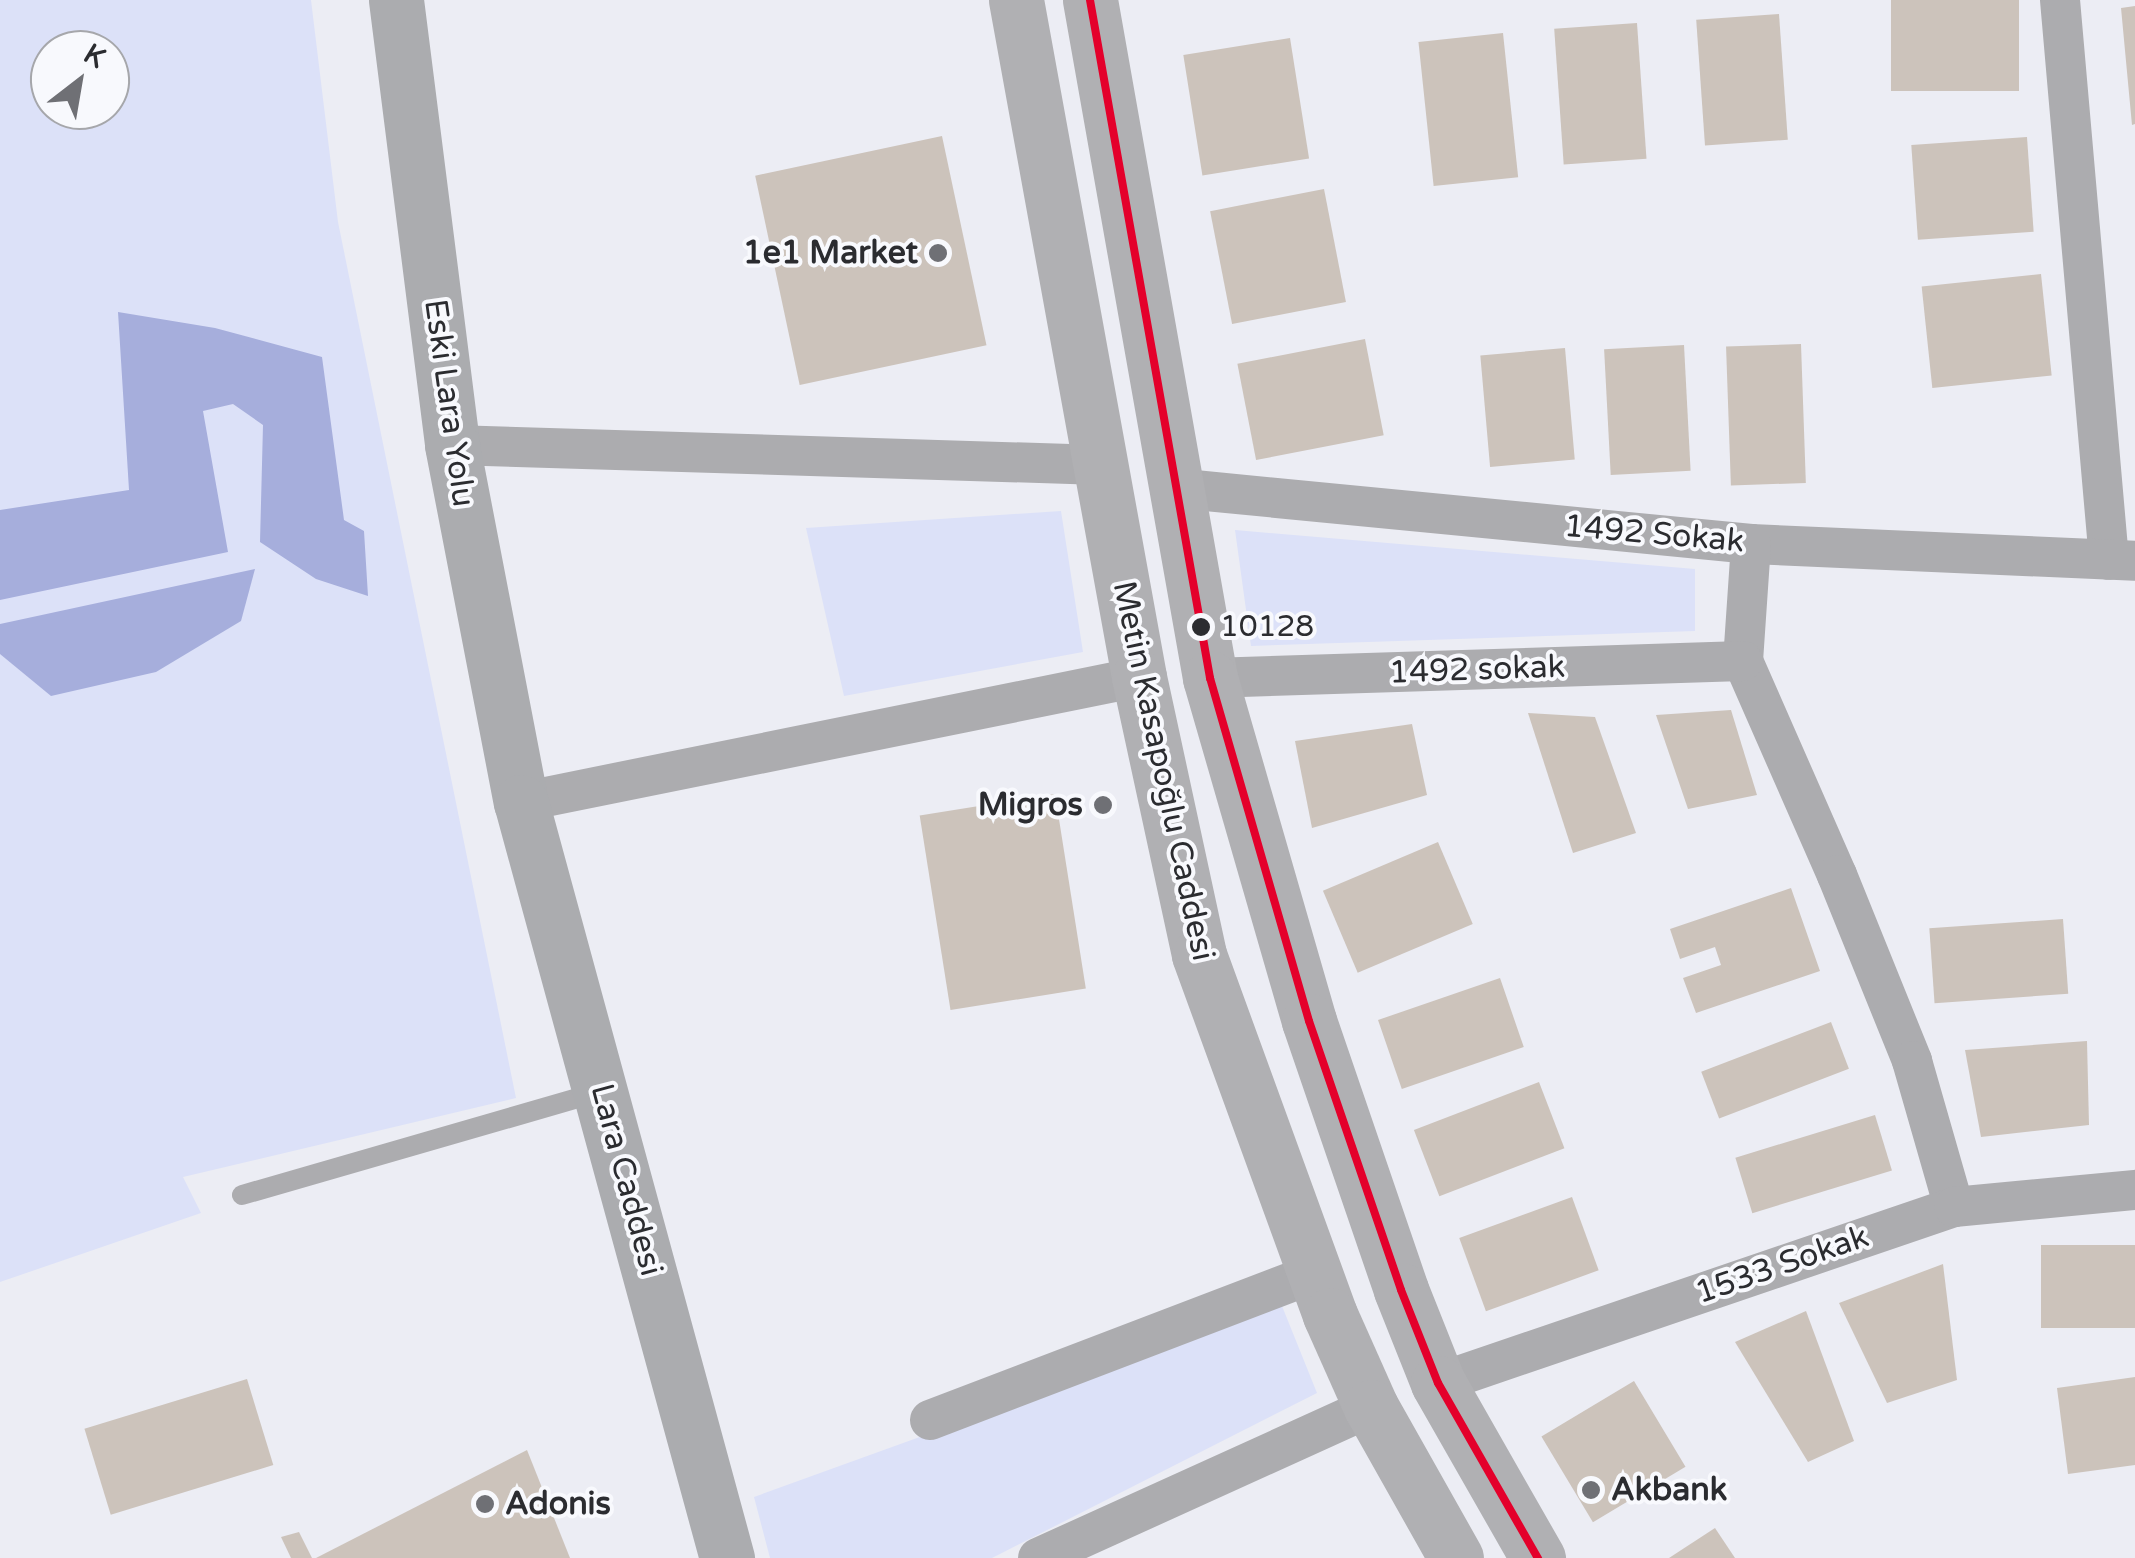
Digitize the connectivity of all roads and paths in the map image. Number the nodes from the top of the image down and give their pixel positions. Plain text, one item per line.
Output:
1 (396, 0) edge
2 (1016, 0) edge
3 (1090, 0) edge
4 (2060, 0) edge
5 (452, 446) junction
6 (1102, 464) junction
7 (1174, 488) junction
8 (1751, 544) junction
9 (2122, 561) edge
10 (1743, 661) junction
11 (1139, 677) junction
12 (1210, 678) junction
13 (521, 802) junction
14 (603, 1091) junction
15 (2135, 1190) edge
16 (242, 1195) dead end
17 (1954, 1207) junction
18 (1314, 1273) junction
19 (1438, 1382) junction
20 (1370, 1406) junction
21 (930, 1420) dead end
22 (727, 1558) edge
23 (1038, 1558) edge
24 (1456, 1558) edge
25 (1538, 1558) edge

1 - 5 street, Eski Lara Yolu
2 - 6 main road, Metin Kasapoğlu Caddesi
3 - 7 main road, Metin Kasapoğlu Caddesi
4 - 9 street
5 - 6 street
5 - 13 street, Eski Lara Yolu
6 - 11 main road, Metin Kasapoğlu Caddesi
7 - 8 street, 1492 Sokak
7 - 12 main road, Metin Kasapoğlu Caddesi
8 - 9 street, 1492 Sokak
8 - 10 street
10 - 12 street, 1492 sokak
10 - 17 street
11 - 13 street
11 - 18 main road, Metin Kasapoğlu Caddesi
12 - 19 main road, Metin Kasapoğlu Caddesi
13 - 14 street, Lara Caddesi
14 - 16 lane
14 - 22 street, Lara Caddesi
15 - 17 street, 1533 Sokak
17 - 19 street, 1533 Sokak
18 - 20 main road, Metin Kasapoğlu Caddesi
18 - 21 street
19 - 25 main road, Metin Kasapoğlu Caddesi
20 - 23 street
20 - 24 main road, Metin Kasapoğlu Caddesi

